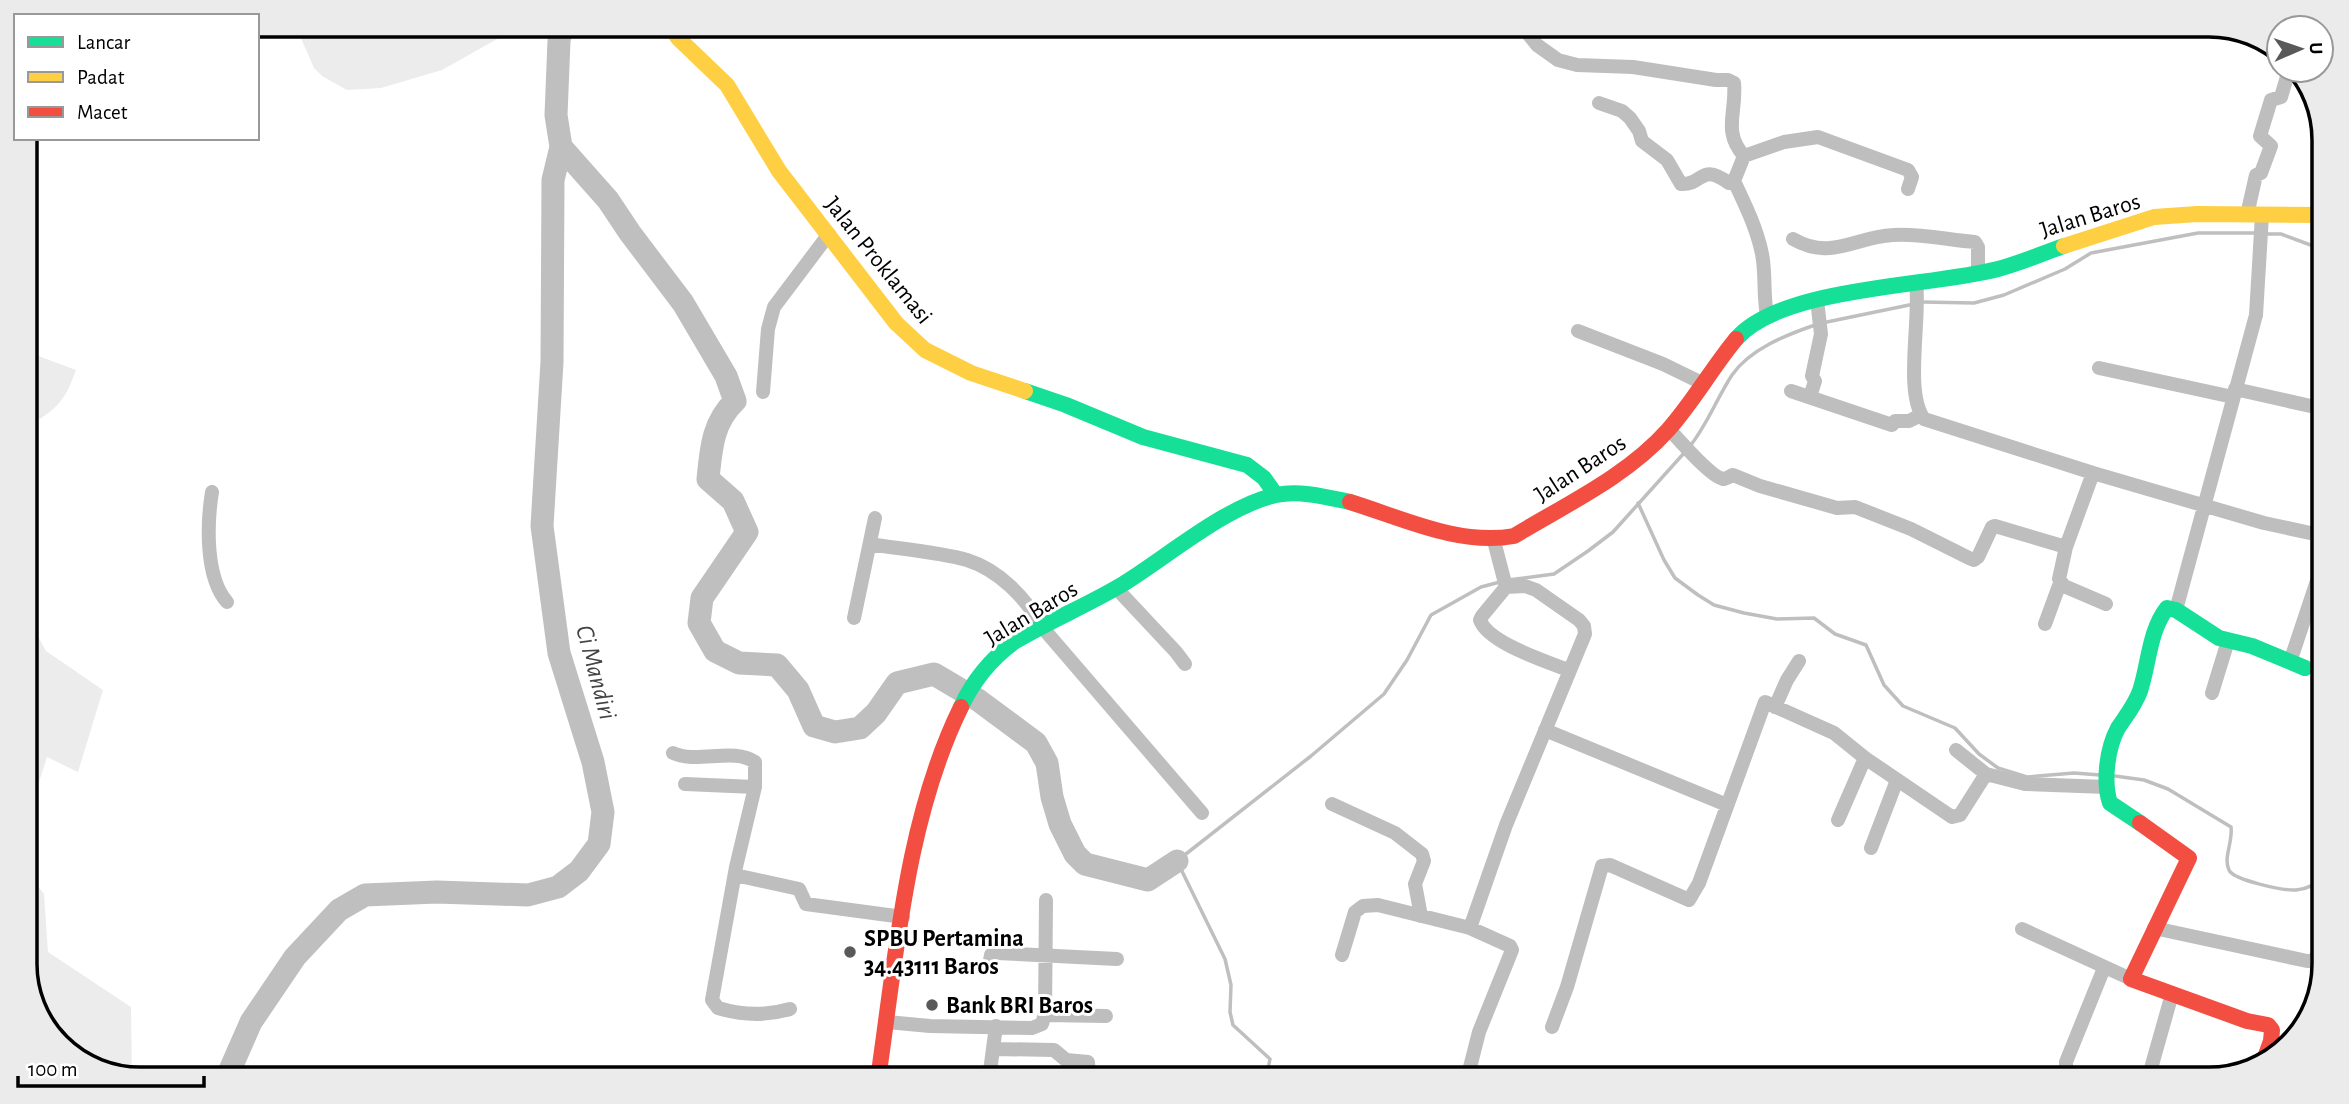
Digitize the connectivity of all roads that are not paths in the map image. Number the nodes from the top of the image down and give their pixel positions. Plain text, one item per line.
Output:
1 (678, 37) edge
2 (1532, 37) edge
3 (2285, 84) edge
4 (1599, 103) dead end
5 (1744, 156) junction
6 (1734, 181) junction
7 (1908, 189) dead end
8 (2312, 216) edge
9 (2257, 219) junction
10 (829, 234) junction
11 (1793, 239) dead end
12 (1978, 272) junction
13 (1917, 295) junction
14 (1817, 300) junction
15 (1768, 315) junction
16 (1578, 331) dead end
17 (2099, 368) dead end
18 (1702, 383) junction
19 (1791, 391) dead end
20 (763, 392) dead end
21 (2234, 393) junction
22 (1810, 397) junction
23 (2312, 407) edge
24 (1921, 415) junction
25 (1674, 435) junction
26 (2093, 473) junction
27 (212, 492) dead end
28 (1276, 495) junction
29 (2205, 505) junction
30 (875, 518) dead end
31 (2312, 533) edge
32 (1494, 541) junction
33 (870, 544) junction
34 (2066, 547) junction
35 (1503, 582) junction
36 (2060, 583) junction
37 (1117, 589) junction
38 (227, 602) dead end
39 (2106, 604) dead end
40 (2312, 605) edge
41 (2176, 610) junction
42 (854, 618) dead end
43 (2045, 624) dead end
44 (1042, 627) junction
45 (2228, 641) junction
46 (1799, 661) dead end
47 (1185, 664) dead end
48 (2298, 665) joint
49 (1568, 670) junction
50 (2212, 693) dead end
51 (1775, 707) junction
52 (1545, 730) junction
53 (1956, 750) dead end
54 (673, 753) dead end
55 (1865, 758) junction
56 (1986, 774) junction
57 (1897, 780) junction
58 (2108, 783) junction
59 (685, 784) dead end
60 (755, 786) junction
61 (1332, 804) dead end
62 (1727, 805) junction
63 (1202, 813) dead end
64 (1838, 820) dead end
65 (1871, 848) dead end
66 (735, 875) junction
67 (1046, 900) dead end
68 (903, 916) junction
69 (1421, 916) junction
70 (1470, 928) junction
71 (2154, 928) junction
72 (2021, 929) dead end
73 (1342, 955) dead end
74 (1045, 956) junction
75 (1117, 959) dead end
76 (990, 961) dead end
77 (2312, 961) edge
78 (2104, 968) junction
79 (2131, 979) junction
80 (2172, 995) junction
81 (790, 1009) dead end
82 (1045, 1015) junction
83 (1106, 1016) dead end
84 (887, 1022) junction
85 (996, 1026) junction
86 (1552, 1027) dead end
87 (2268, 1048) edge
88 (994, 1049) junction
89 (880, 1067) edge
90 (991, 1067) edge
91 (1088, 1067) edge
92 (1470, 1067) edge
93 (2066, 1067) edge
94 (2152, 1067) edge

1 - 10 main road, Jalan Proklamasi
2 - 5 street
3 - 9 street
4 - 6 street
5 - 6 street
5 - 7 street
6 - 15 street
8 - 9 main road, Jalan Baros
9 - 12 main road, Jalan Baros
9 - 21 street
10 - 20 street
10 - 28 main road, Jalan Proklamasi
11 - 12 street
12 - 13 main road, Jalan Baros
13 - 14 main road, Jalan Baros
13 - 24 street
14 - 15 main road, Jalan Baros
14 - 22 street
15 - 18 main road, Jalan Baros
16 - 18 street
17 - 21 street
18 - 25 main road, Jalan Baros
19 - 22 street
21 - 23 street
21 - 29 street
22 - 24 street
24 - 26 street
25 - 32 main road, Jalan Baros
25 - 34 street
26 - 29 street
26 - 34 street
27 - 38 street
28 - 32 main road, Jalan Baros
28 - 37 main road, Jalan Baros
29 - 31 street
29 - 41 street
30 - 33 street
32 - 35 street
33 - 42 street
33 - 44 street
34 - 36 street
35 - 49 street
35 - 49 street
36 - 39 street
36 - 43 street
37 - 44 main road, Jalan Baros
37 - 47 street
40 - 48 street
41 - 45 main road
41 - 58 main road
44 - 63 street
44 - 68 main road, Jalan Baros
45 - 48 main road
45 - 50 street
46 - 51 street
49 - 52 street
51 - 55 street
51 - 62 street
52 - 62 street
52 - 70 street
53 - 56 street
54 - 60 street
55 - 57 street
55 - 64 street
56 - 57 street
56 - 58 street
57 - 65 street
58 - 71 main road
59 - 60 street
60 - 66 street
61 - 69 street
62 - 86 street
66 - 68 street
66 - 81 street
67 - 74 street
68 - 84 main road
69 - 70 street
69 - 73 street
70 - 92 street
71 - 77 street
71 - 79 main road
72 - 78 street
74 - 75 street
74 - 76 street
74 - 82 street
78 - 79 street
78 - 93 street
79 - 80 main road
80 - 87 main road
80 - 94 street
82 - 83 street
82 - 85 street
84 - 85 street
84 - 89 main road
85 - 88 street
88 - 90 street
88 - 91 street

